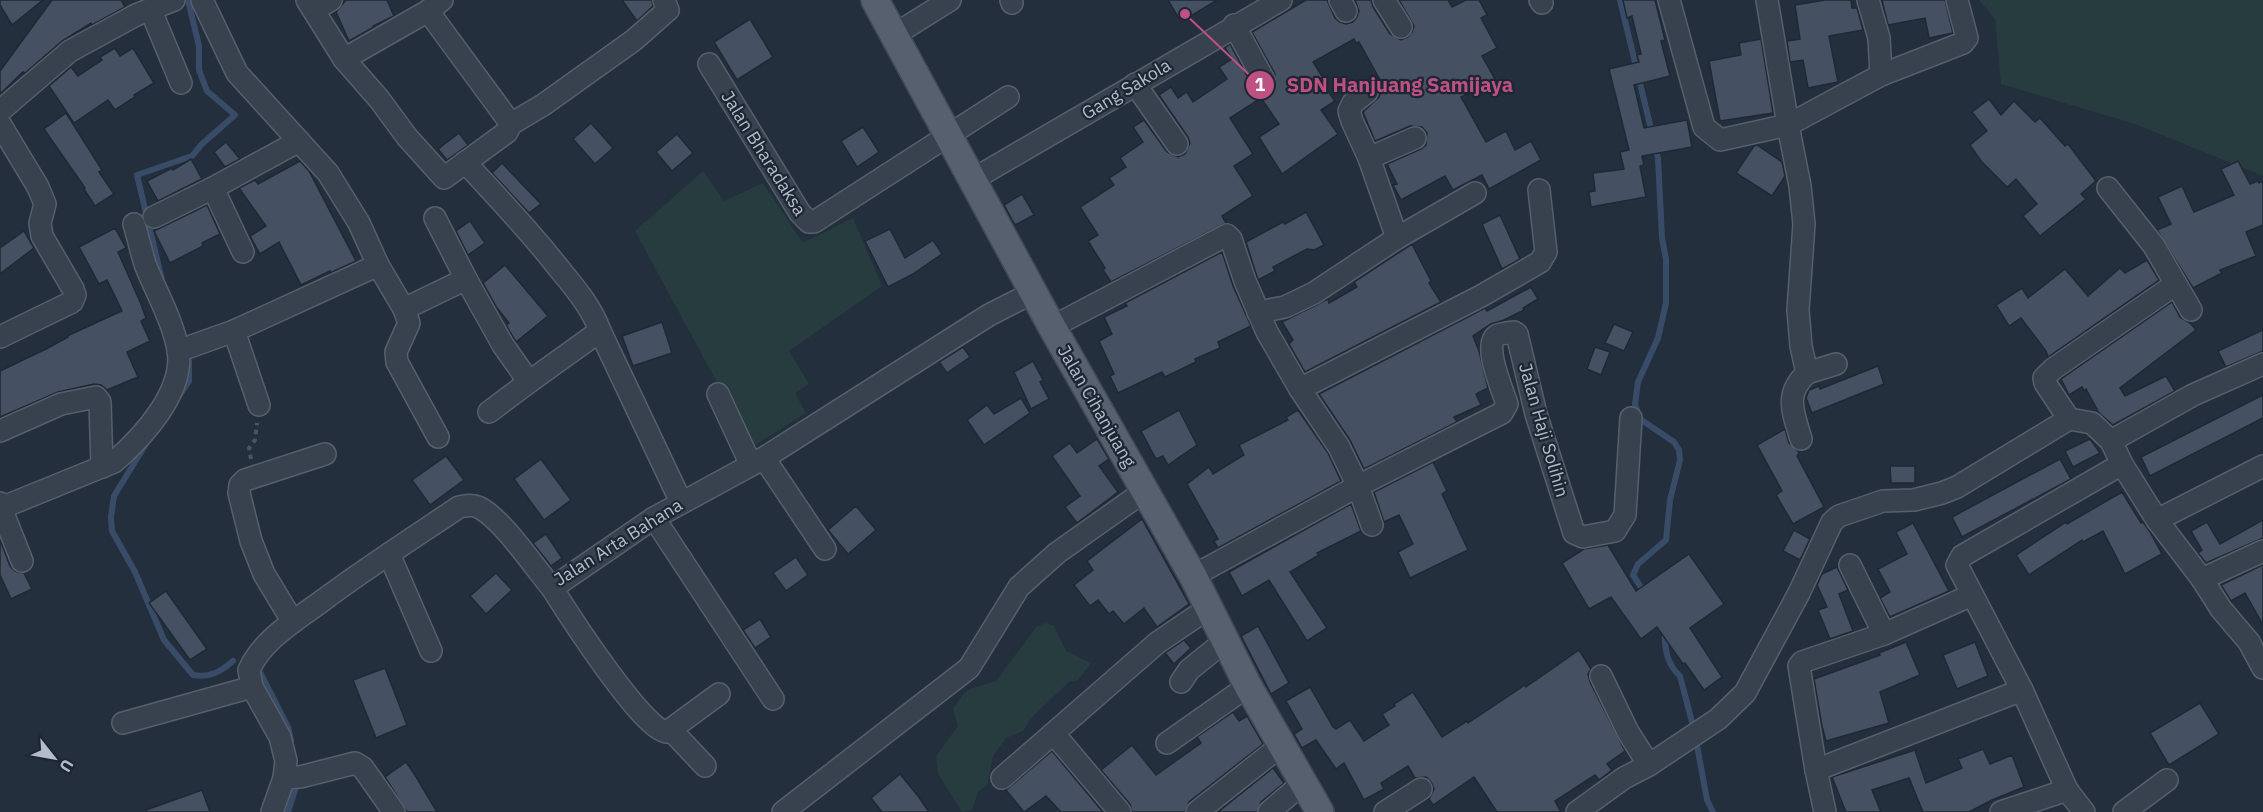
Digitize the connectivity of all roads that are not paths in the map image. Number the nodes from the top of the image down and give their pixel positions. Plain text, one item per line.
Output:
1 (174, 0) edge
2 (202, 0) edge
3 (664, 0) edge
4 (875, 0) edge
5 (950, 0) edge
6 (1281, 0) edge
7 (1384, 0) edge
8 (1669, 0) edge
9 (1767, 0) edge
10 (1868, 0) edge
11 (1957, 0) edge
12 (318, 3) edge
13 (435, 5) edge
14 (153, 8) junction
15 (1234, 25) junction
16 (1401, 27) dead end
17 (894, 35) junction
18 (344, 59) junction
19 (709, 64) dead end
20 (1881, 75) junction
21 (1264, 80) dead end
22 (181, 83) dead end
23 (1135, 84) junction
24 (1367, 92) dead end
25 (1008, 97) dead end
26 (0, 111) edge
27 (0, 124) edge
28 (511, 124) junction
29 (1788, 125) junction
30 (947, 134) junction
31 (1415, 138) dead end
32 (299, 141) junction
33 (1177, 144) dead end
34 (1369, 158) junction
35 (465, 162) junction
36 (972, 180) junction
37 (213, 188) junction
38 (2108, 188) dead end
39 (1539, 190) dead end
40 (1475, 193) dead end
41 (435, 218) dead end
42 (1396, 238) junction
43 (243, 252) dead end
44 (378, 266) junction
45 (466, 279) junction
46 (2176, 284) junction
47 (1034, 292) junction
48 (404, 309) junction
49 (2191, 310) dead end
50 (1258, 312) junction
51 (1052, 327) junction
52 (234, 331) junction
53 (600, 331) junction
54 (0, 337) edge
55 (178, 351) junction
56 (1836, 364) dead end
57 (2263, 364) edge
58 (1807, 373) junction
59 (529, 382) junction
60 (1300, 389) junction
61 (718, 394) dead end
62 (259, 405) road end
63 (489, 412) dead end
64 (1630, 418) dead end
65 (2069, 419) junction
66 (0, 431) edge
67 (438, 437) dead end
68 (1801, 439) dead end
69 (2111, 441) junction
70 (325, 454) dead end
71 (758, 461) junction
72 (2121, 464) junction
73 (2263, 466) edge
74 (102, 468) junction
75 (1358, 486) junction
76 (1146, 490) junction
77 (681, 502) junction
78 (1, 506) edge
79 (654, 518) junction
80 (2157, 520) junction
81 (1371, 525) dead end
82 (825, 549) dead end
83 (2263, 551) edge
84 (389, 554) junction
85 (22, 561) dead end
86 (1850, 565) dead end
87 (1193, 576) junction
88 (2202, 579) junction
89 (552, 588) junction
90 (1972, 595) junction
91 (1210, 607) junction
92 (292, 622) junction
93 (1884, 634) junction
94 (2256, 639) edge
95 (1226, 640) junction
96 (430, 651) dead end
97 (2263, 668) edge
98 (1601, 676) dead end
99 (1180, 682) dead end
100 (1248, 686) junction
101 (252, 687) junction
102 (2022, 690) junction
103 (719, 694) dead end
104 (773, 699) dead end
105 (123, 723) dead end
106 (671, 730) junction
107 (1054, 734) junction
108 (1167, 743) dead end
109 (1283, 744) junction
110 (1649, 765) junction
111 (705, 766) dead end
112 (1816, 770) junction
113 (284, 778) junction
114 (1002, 778) dead end
115 (2167, 780) dead end
116 (1303, 783) junction
117 (1421, 789) dead end
118 (2067, 790) junction
119 (272, 812) edge
120 (394, 812) edge
121 (783, 812) edge
122 (1120, 812) edge
123 (1197, 812) edge
124 (1269, 812) edge
125 (1320, 812) edge
126 (1385, 812) edge
127 (1577, 812) edge
128 (1825, 812) edge
129 (2001, 812) edge
130 (2084, 812) edge
131 (2124, 812) edge

1 - 14 street
2 - 32 street
3 - 28 street
4 - 17 main road, Jalan Cihanjuang
5 - 17 street
6 - 15 street, Gang Sakola
7 - 16 street
8 - 29 street
9 - 29 street
10 - 20 street
11 - 20 street
12 - 18 street
13 - 18 street
13 - 28 street
14 - 22 street
14 - 26 street
15 - 21 street
15 - 23 street, Gang Sakola
17 - 30 main road, Jalan Cihanjuang
18 - 35 street
19 - 30 street, Jalan Bharadaksa
20 - 29 street
23 - 33 street
23 - 36 street, Gang Sakola
24 - 34 street
25 - 30 street
27 - 54 street
28 - 35 street
29 - 58 street
30 - 36 main road, Jalan Cihanjuang
31 - 34 street
32 - 37 street
32 - 44 street
34 - 42 street
35 - 53 street
36 - 47 main road, Jalan Cihanjuang
37 - 43 street
37 - 55 street
38 - 46 street
39 - 60 street
40 - 42 street
41 - 45 street
42 - 50 street
44 - 48 street
44 - 52 street
45 - 48 street
45 - 59 street
46 - 49 street
46 - 65 street
47 - 51 main road, Jalan Cihanjuang
47 - 71 street, Jalan Arta Bahana
48 - 67 street
50 - 51 street
50 - 60 street
51 - 76 main road, Jalan Cihanjuang
52 - 55 street
52 - 62 street
53 - 59 street
53 - 77 street
55 - 74 street
56 - 58 street
57 - 69 street
58 - 68 street
59 - 63 street
60 - 75 street
61 - 71 street
64 - 75 street, Jalan Haji Solihin
65 - 69 street
65 - 110 street
66 - 74 street
69 - 72 street
70 - 92 street
71 - 77 street, Jalan Arta Bahana
71 - 82 street
72 - 80 street
72 - 90 street
73 - 80 street
74 - 78 street
75 - 81 street
75 - 87 street, Jalan Haji Solihin
76 - 87 main road, Jalan Cihanjuang
76 - 121 street
77 - 79 street, Jalan Arta Bahana
78 - 85 street
79 - 89 street, Jalan Arta Bahana
79 - 104 street
80 - 88 street
83 - 88 street
84 - 89 street, Jalan Arta Bahana
84 - 92 street, Jalan Arta Bahana
84 - 96 street
86 - 93 street
87 - 91 main road, Jalan Cihanjuang
88 - 94 street
89 - 106 street
90 - 93 street
90 - 102 street
91 - 95 main road, Jalan Cihanjuang
91 - 107 street
92 - 101 street, Jalan Arta Bahana
93 - 112 street
94 - 97 street
95 - 99 street
95 - 100 main road, Jalan Cihanjuang
98 - 110 street
100 - 108 street
100 - 109 main road, Jalan Cihanjuang
101 - 105 street
101 - 113 street
102 - 112 street
102 - 118 street
103 - 106 street
106 - 111 street
107 - 114 street
107 - 122 street
109 - 116 main road, Jalan Cihanjuang
109 - 123 street
110 - 127 street
112 - 128 street
113 - 119 street
113 - 120 street
115 - 131 street
116 - 124 street
116 - 125 main road, Jalan Cihanjuang
117 - 126 street
118 - 129 street
118 - 130 street

